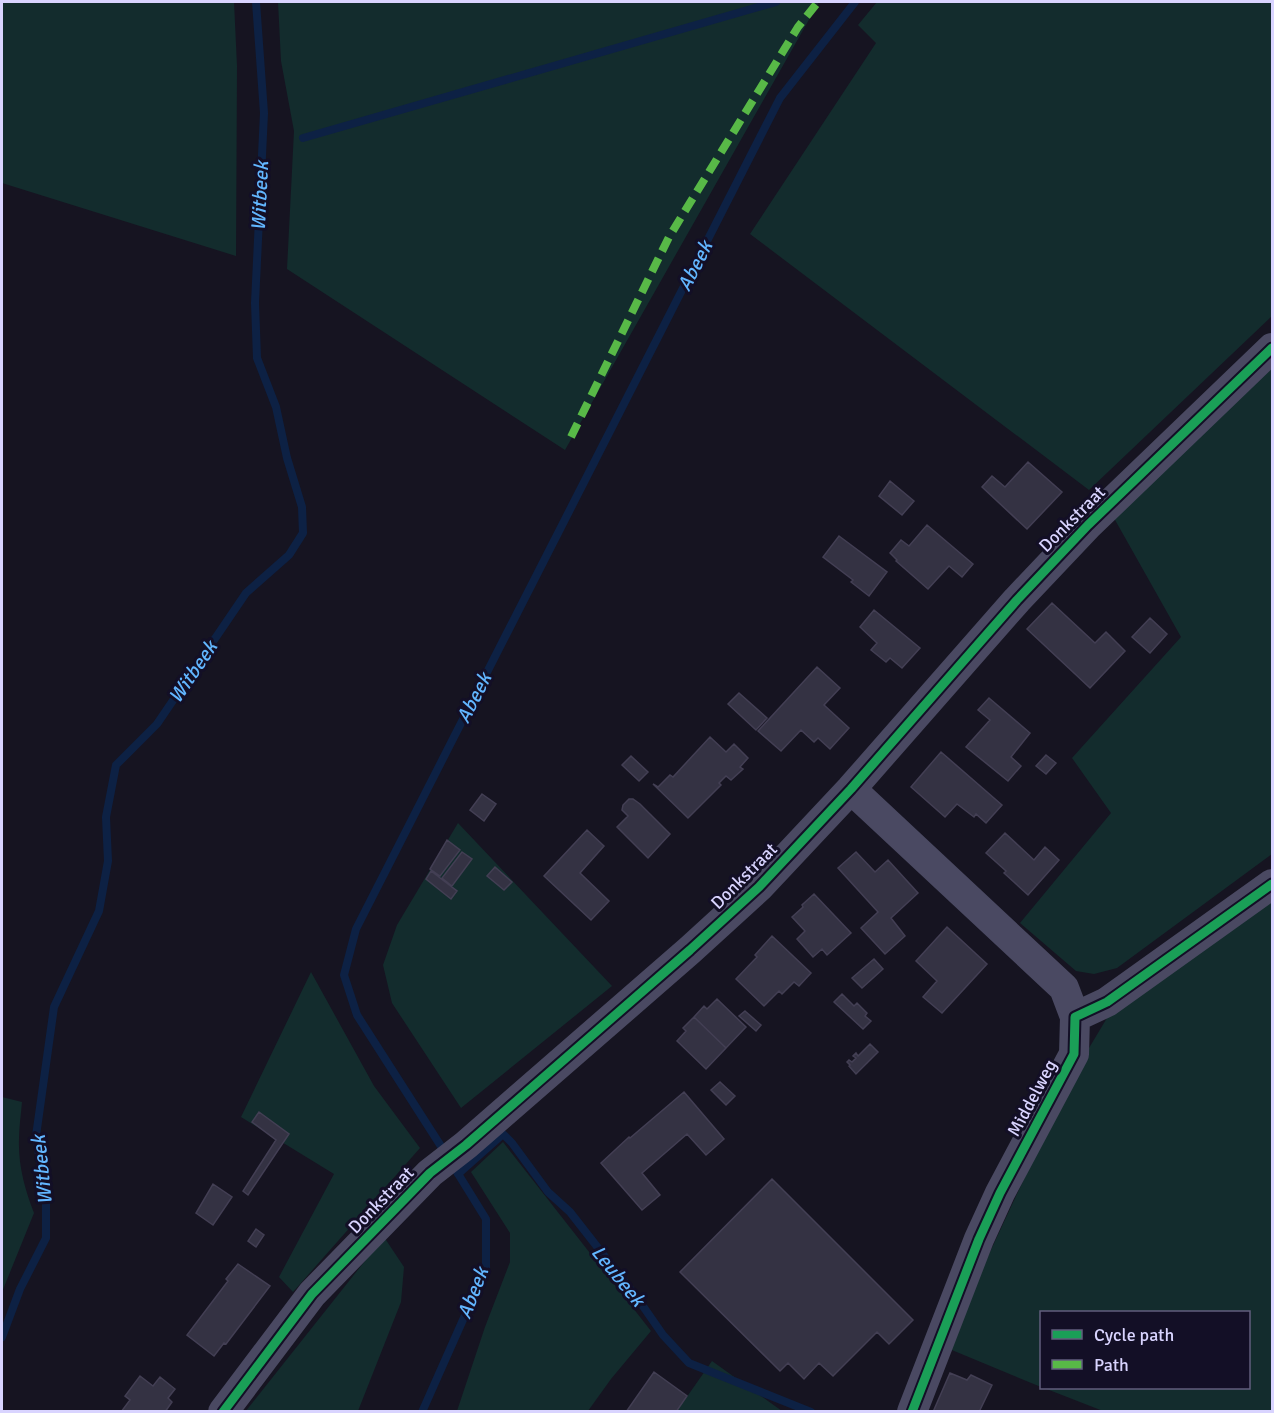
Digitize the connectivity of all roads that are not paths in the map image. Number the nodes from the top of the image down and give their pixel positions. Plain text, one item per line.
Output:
1 (1272, 348) edge
2 (851, 789) junction
3 (1272, 884) edge
4 (1075, 1017) junction
5 (224, 1412) edge
6 (912, 1412) edge

1 - 2 street, Donkstraat
2 - 4 street, Middelweg
2 - 5 street, Donkstraat
3 - 4 street
4 - 6 street, Middelweg

